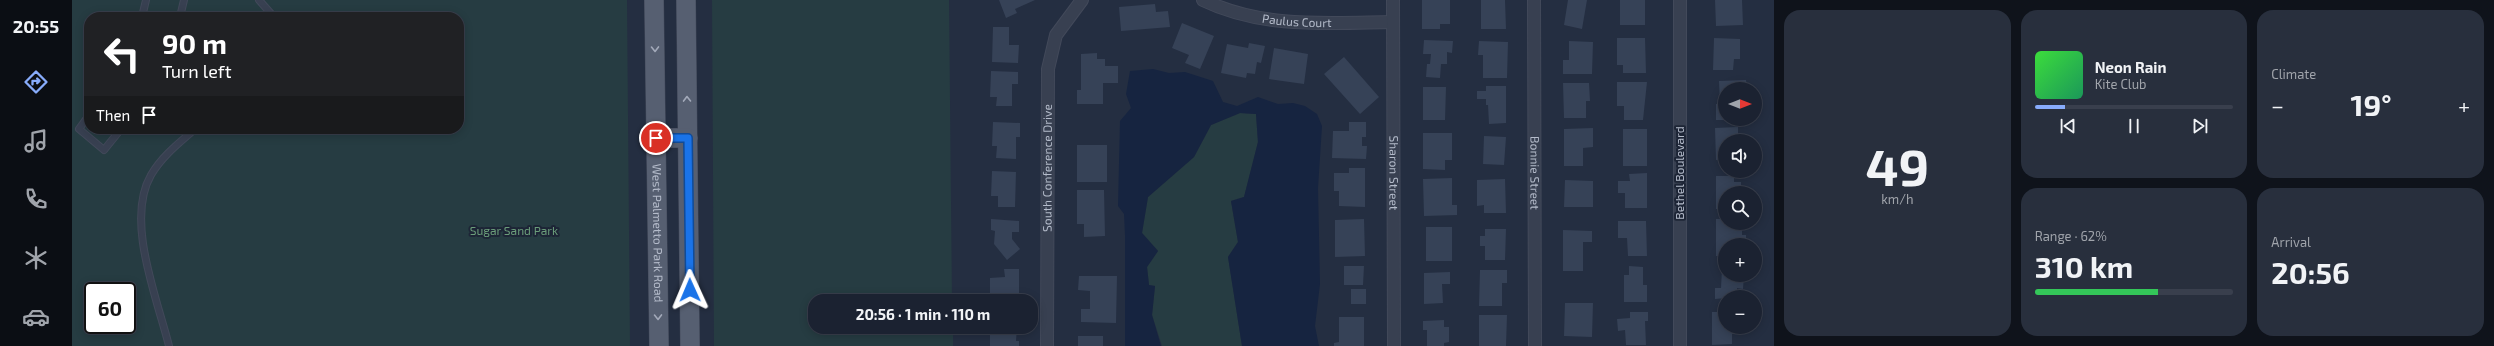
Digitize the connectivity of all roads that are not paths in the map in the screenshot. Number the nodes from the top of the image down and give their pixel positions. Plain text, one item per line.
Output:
1 (146, 0) edge
2 (184, 0) edge
3 (258, 0) edge
4 (654, 0) edge
5 (686, 0) edge
6 (1082, 0) edge
7 (1203, 0) edge
8 (1393, 0) edge
9 (1534, 0) edge
10 (1680, 0) edge
11 (143, 12) edge
12 (181, 12) edge
13 (269, 12) edge
14 (1393, 22) junction
15 (84, 122) edge
16 (84, 133) edge
17 (85, 134) edge
18 (117, 134) edge
19 (189, 134) edge
20 (656, 138) junction
21 (688, 138) junction
22 (169, 346) edge
23 (659, 346) edge
24 (690, 346) edge
25 (1047, 346) edge
26 (1394, 346) edge
27 (1535, 346) edge
28 (1680, 346) edge

1 - 11 lane
2 - 12 lane
3 - 13 lane
4 -> 20 main road, West Palmetto Park Road
21 -> 5 main road
6 - 25 street, South Conference Drive
7 - 14 street, Paulus Court
8 - 14 street, Sharon Street
9 - 27 street, Bonnie Street
10 - 28 street, Bethel Boulevard
14 - 26 street, Sharon Street
15 - 16 lane
17 - 18 lane
19 - 22 lane
20 - 21 main road
20 -> 23 main road, West Palmetto Park Road
21 - 24 main road

